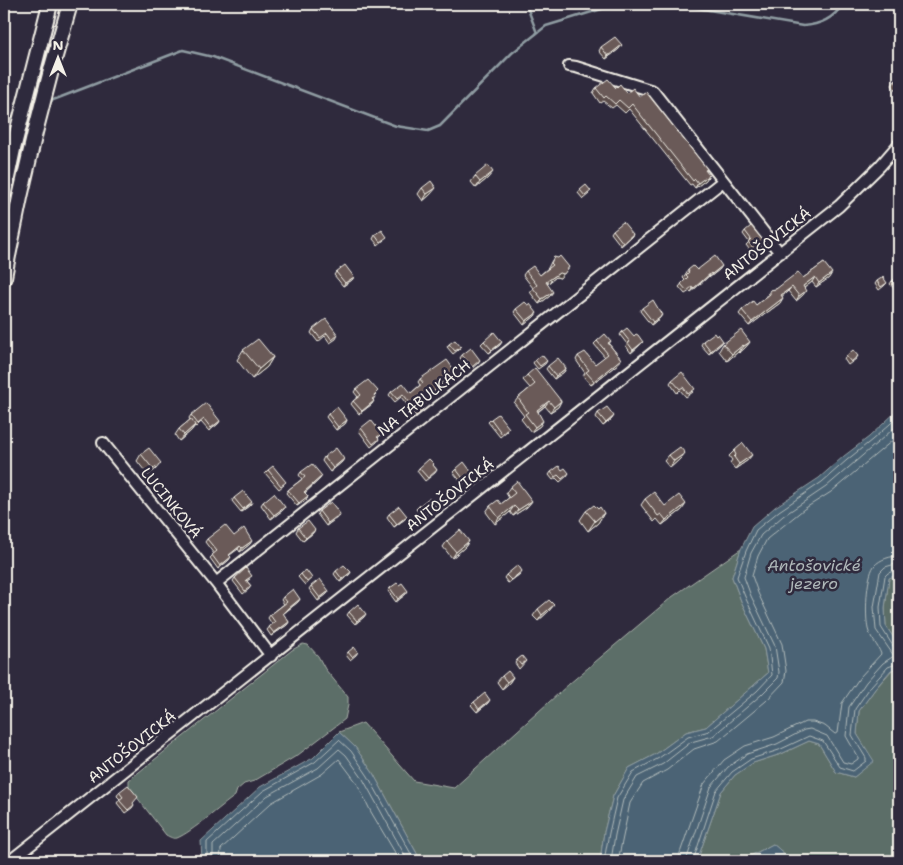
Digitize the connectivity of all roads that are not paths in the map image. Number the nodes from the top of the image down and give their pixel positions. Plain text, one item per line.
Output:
1 (50, 4) edge
2 (70, 4) edge
3 (569, 66) dead end
4 (899, 144) edge
5 (723, 181) junction
6 (4, 192) edge
7 (780, 253) junction
8 (4, 277) edge
9 (103, 443) dead end
10 (216, 583) junction
11 (271, 656) junction
12 (10, 861) edge

1 - 6 highway
2 - 8 highway
3 - 5 street
4 - 7 street, ANTOŠOVICKÁ
5 - 7 street
5 - 10 street, NA TABULKÁCH
7 - 11 street, ANTOŠOVICKÁ
9 - 10 street, LUCINKOVÁ
10 - 11 street
11 - 12 street, ANTOŠOVICKÁ

